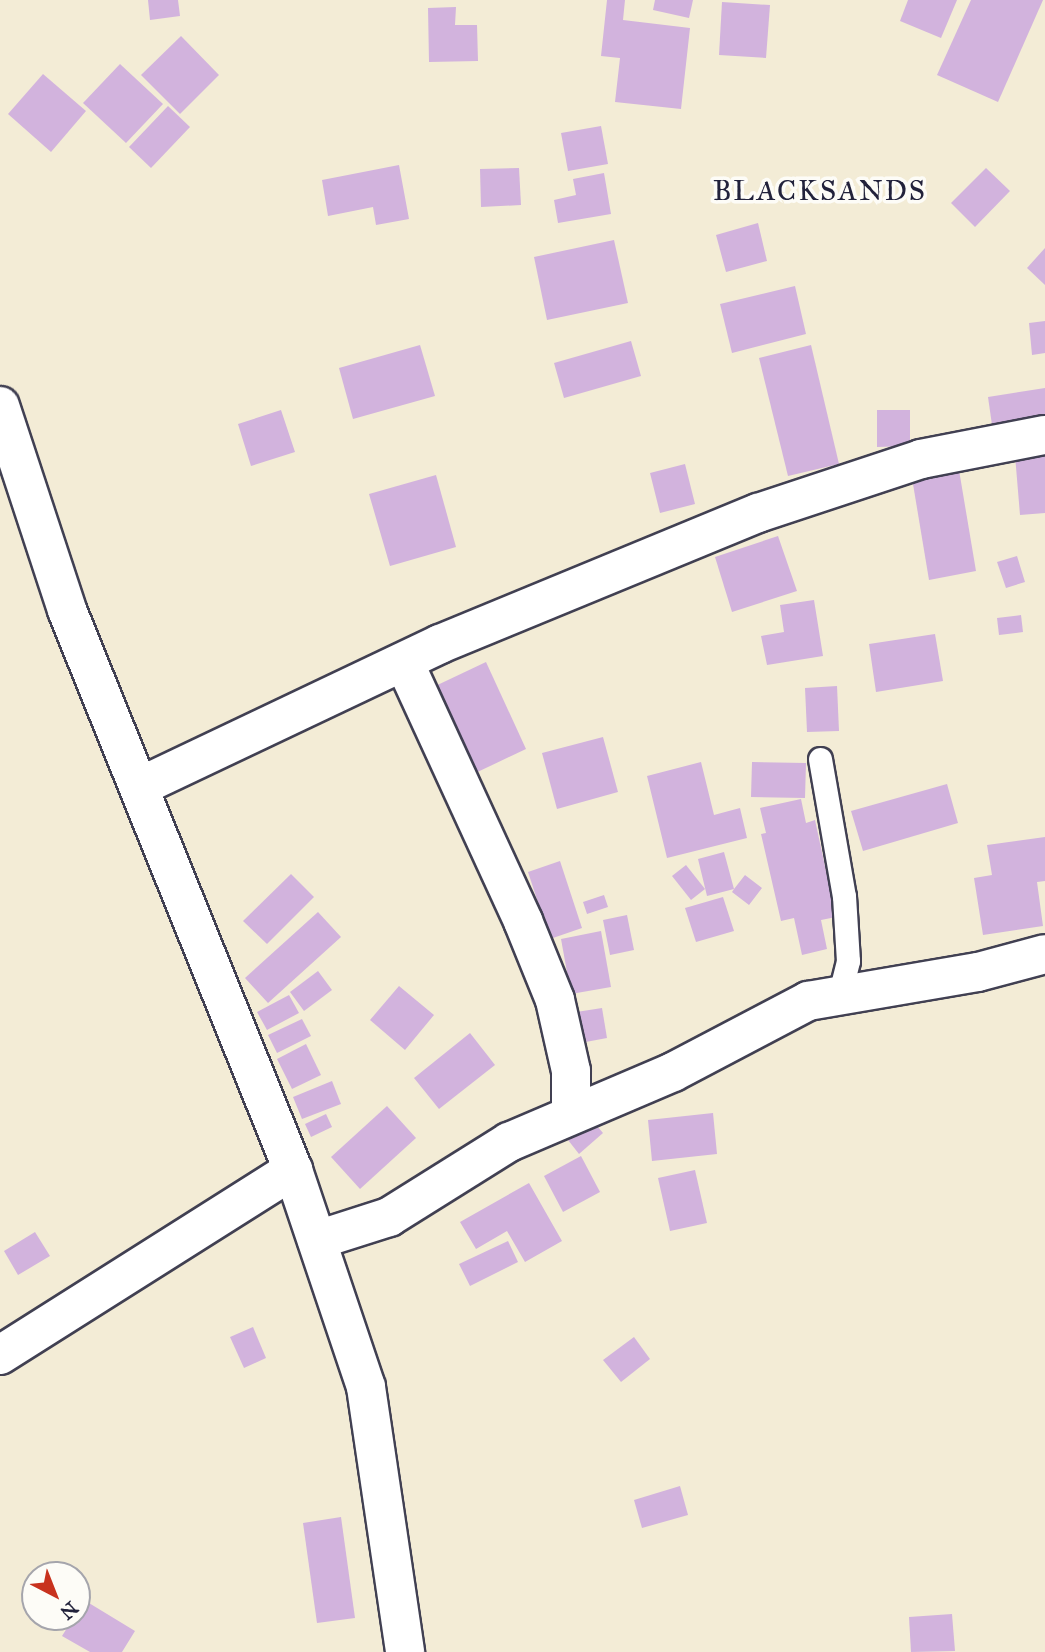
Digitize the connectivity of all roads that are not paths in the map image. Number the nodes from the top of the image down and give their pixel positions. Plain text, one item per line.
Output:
1 (0, 406) edge
2 (1045, 435) edge
3 (404, 662) junction
4 (820, 759) dead end
5 (139, 788) junction
6 (1045, 954) edge
7 (839, 996) junction
8 (571, 1115) junction
9 (293, 1170) junction
10 (317, 1240) junction
11 (0, 1355) edge
12 (405, 1652) edge

1 - 5 street
2 - 3 street
3 - 5 street
3 - 8 street
4 - 7 lane
5 - 9 street
6 - 7 street
7 - 8 street
8 - 10 street
9 - 10 street
9 - 11 street
10 - 12 street

